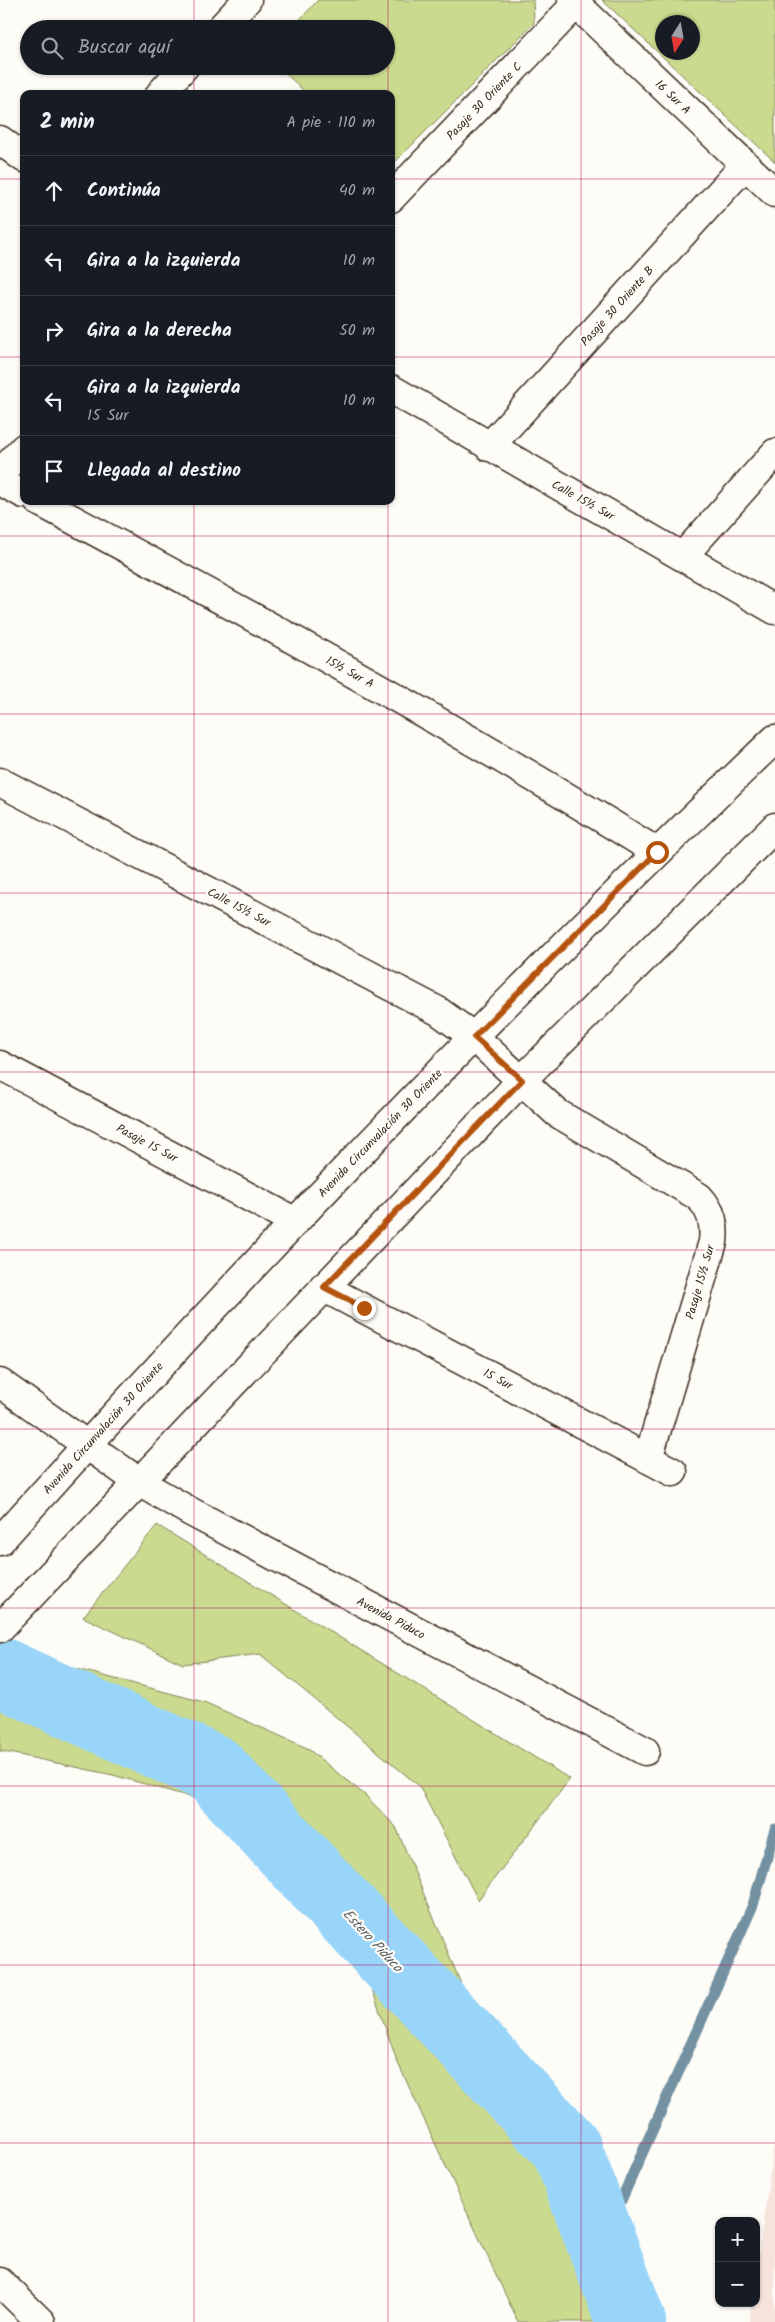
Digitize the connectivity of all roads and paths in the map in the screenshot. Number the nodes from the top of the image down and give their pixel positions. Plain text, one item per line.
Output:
1 (247, 0) edge
2 (574, 2) edge
3 (228, 20) edge
4 (177, 75) edge
5 (164, 90) edge
6 (0, 140) edge
7 (20, 155) edge
8 (745, 165) junction
9 (775, 193) edge
10 (395, 194) edge
11 (395, 391) edge
12 (489, 447) junction
13 (20, 452) edge
14 (775, 453) edge
15 (0, 474) edge
16 (0, 481) edge
17 (20, 492) edge
18 (46, 505) edge
19 (682, 556) junction
20 (775, 610) edge
21 (775, 739) edge
22 (0, 782) edge
23 (775, 827) edge
24 (657, 852) junction
25 (474, 1037) junction
26 (0, 1065) edge
27 (522, 1080) junction
28 (294, 1221) junction
29 (324, 1287) junction
30 (0, 1383) edge
31 (87, 1446) junction
32 (648, 1459) junction
33 (673, 1472) dead end
34 (139, 1482) junction
35 (0, 1541) edge
36 (0, 1628) edge
37 (645, 1751) dead end
38 (0, 2282) edge
39 (41, 2322) edge

1 - 3 street
2 - 8 street, 16 Sur A
2 - 10 street, Pasaje 30 Oriente C
4 - 5 street
6 - 7 street
8 - 9 street, 16 Sur A
8 - 12 street, Pasaje 30 Oriente B
11 - 12 street, Calle 15½ Sur
12 - 19 street, Calle 15½ Sur
13 - 15 street
14 - 19 street
16 - 17 street
18 - 24 street, 15½ Sur A
19 - 20 street, Calle 15½ Sur
21 - 24 street, Avenida Circunvalación 30 Oriente
22 - 25 street, Calle 15½ Sur
23 - 27 street
24 - 25 street, Avenida Circunvalación 30 Oriente
25 - 27 street, Calle 15½ Sur
25 - 28 street, Avenida Circunvalación 30 Oriente
26 - 28 street, Pasaje 15 Sur
27 - 29 street
27 - 32 street, Pasaje 15½ Sur
28 - 31 street, Avenida Circunvalación 30 Oriente
29 - 32 street, 15 Sur
29 - 34 street
30 - 31 street, Avenida Piduco
31 - 34 street, Avenida Piduco
31 - 35 street, Avenida Circunvalación 30 Oriente
32 - 33 street, 15 Sur
34 - 36 street
34 - 37 street, Avenida Piduco
38 - 39 street

